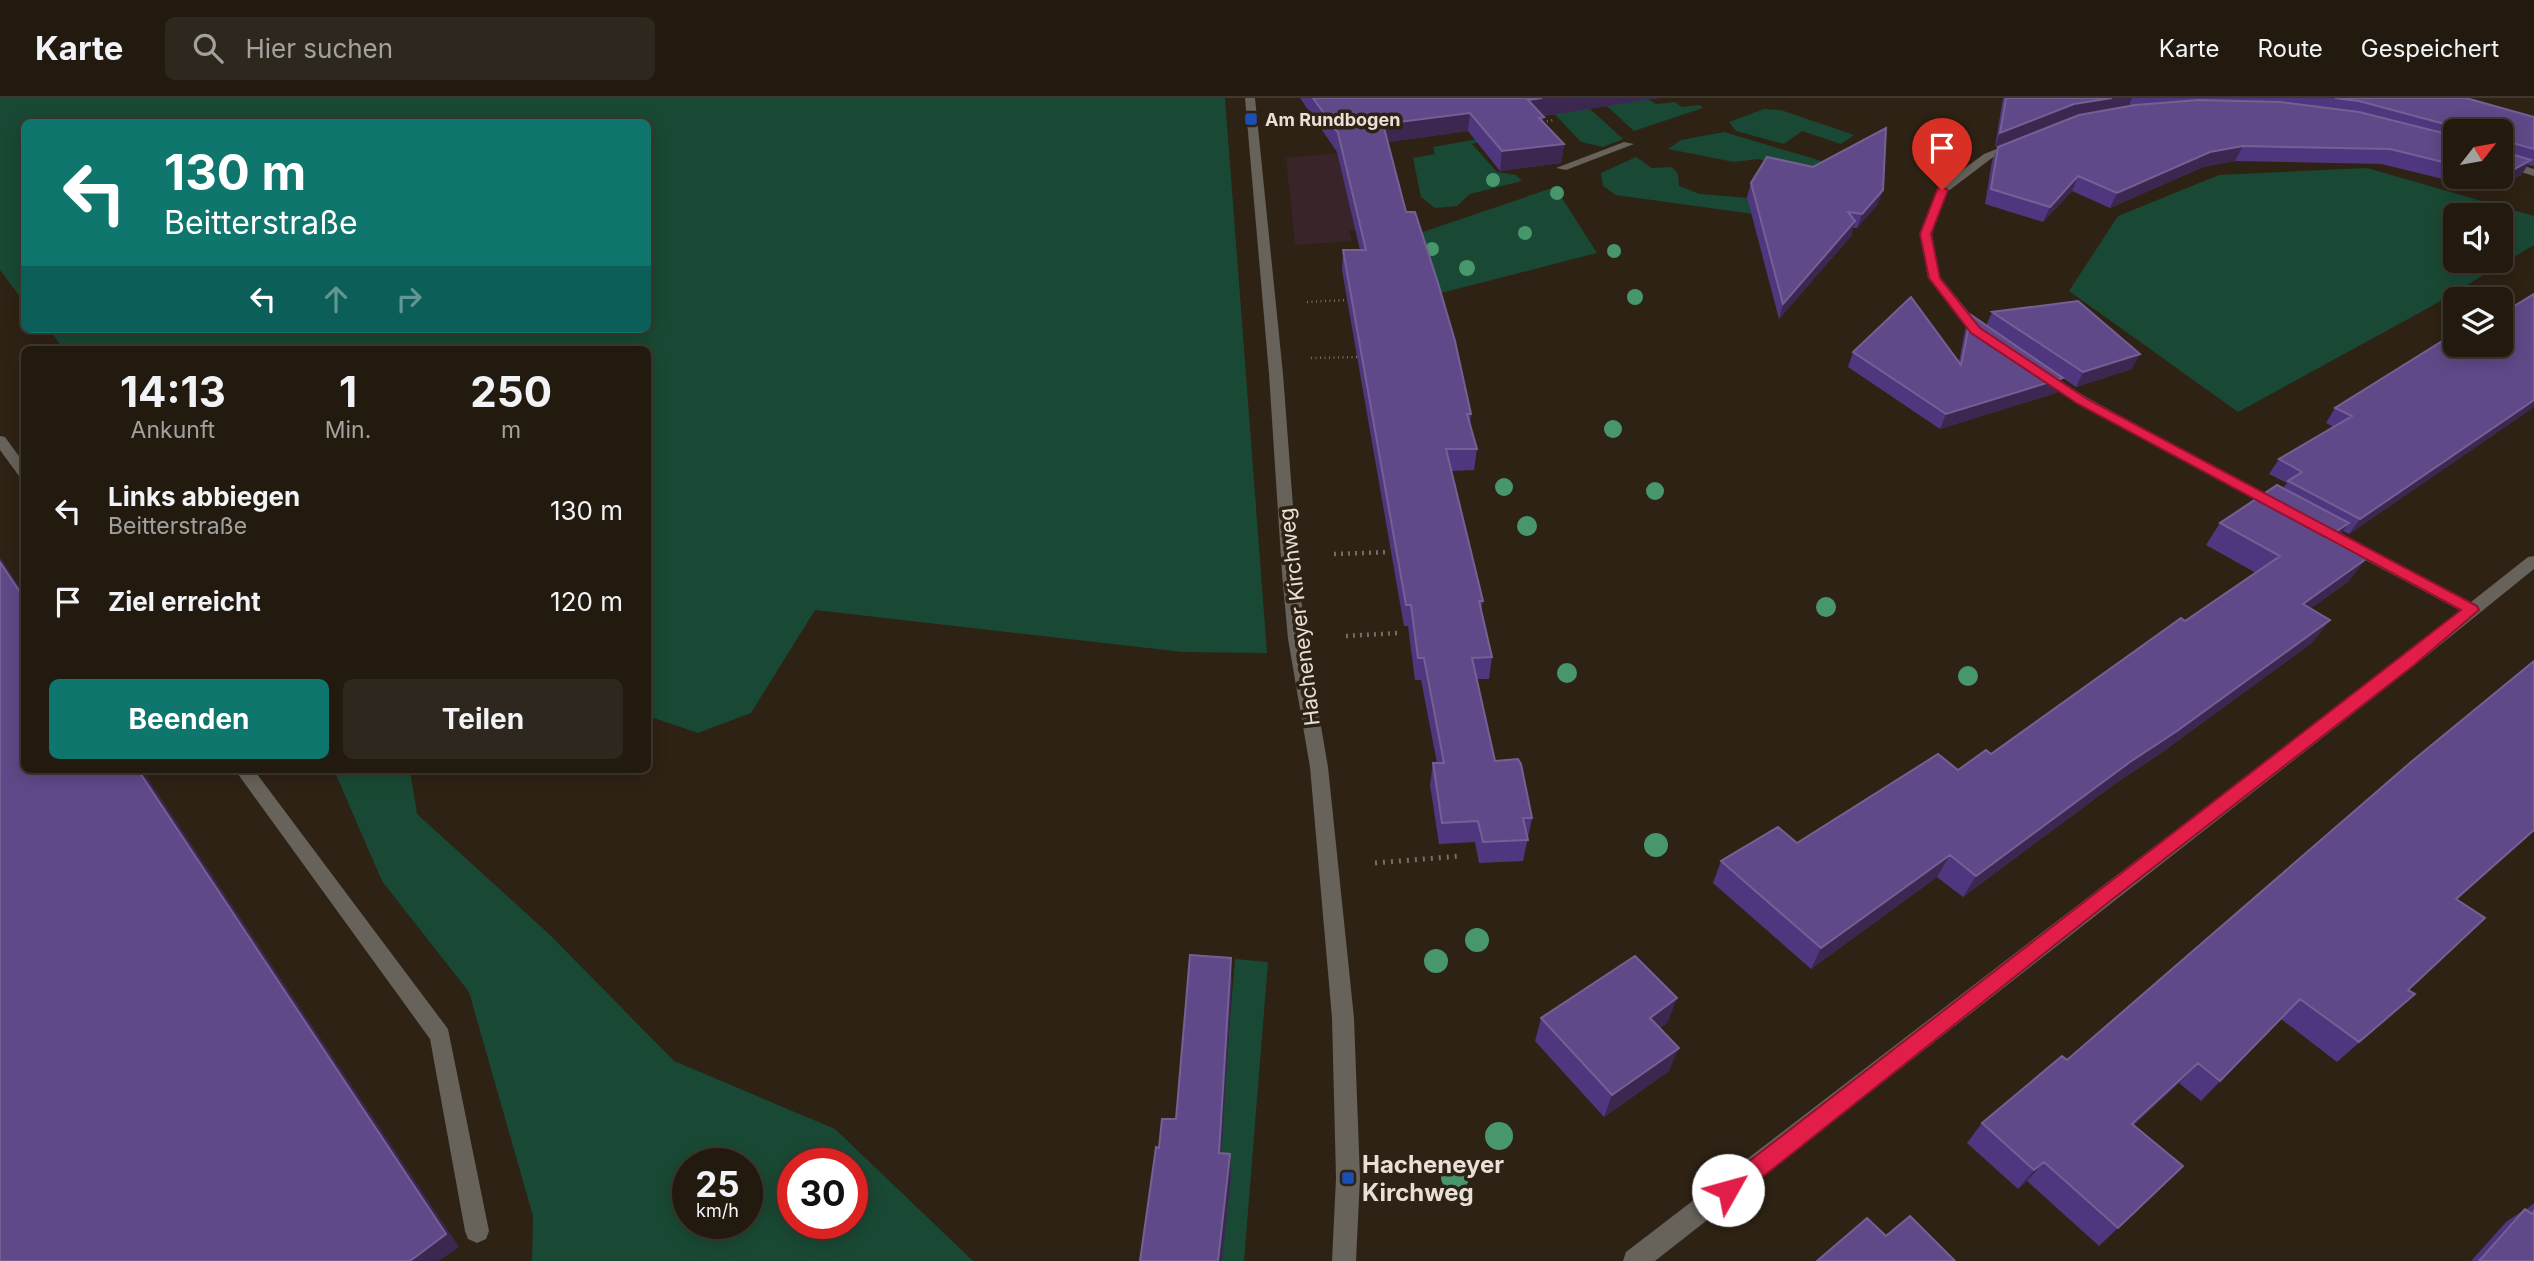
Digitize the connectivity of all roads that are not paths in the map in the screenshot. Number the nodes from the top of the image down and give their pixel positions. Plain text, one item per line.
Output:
1 (1250, 98) edge
2 (2035, 138) edge
3 (1628, 144) dead end
4 (2513, 166) edge
5 (1562, 168) dead end
6 (2534, 173) edge
7 (1997, 344) edge
8 (2029, 366) edge
9 (0, 440) edge
10 (21, 469) edge
11 (2534, 561) edge
12 (2472, 610) junction
13 (246, 773) edge
14 (477, 1231) dead end
15 (1344, 1261) edge
16 (1635, 1261) edge

1 - 15 street, Hacheneyer Kirchweg
2 - 7 street
3 - 5 street
4 - 6 street
8 - 12 street
9 - 10 street
11 - 12 street
12 - 16 street
13 - 14 street

